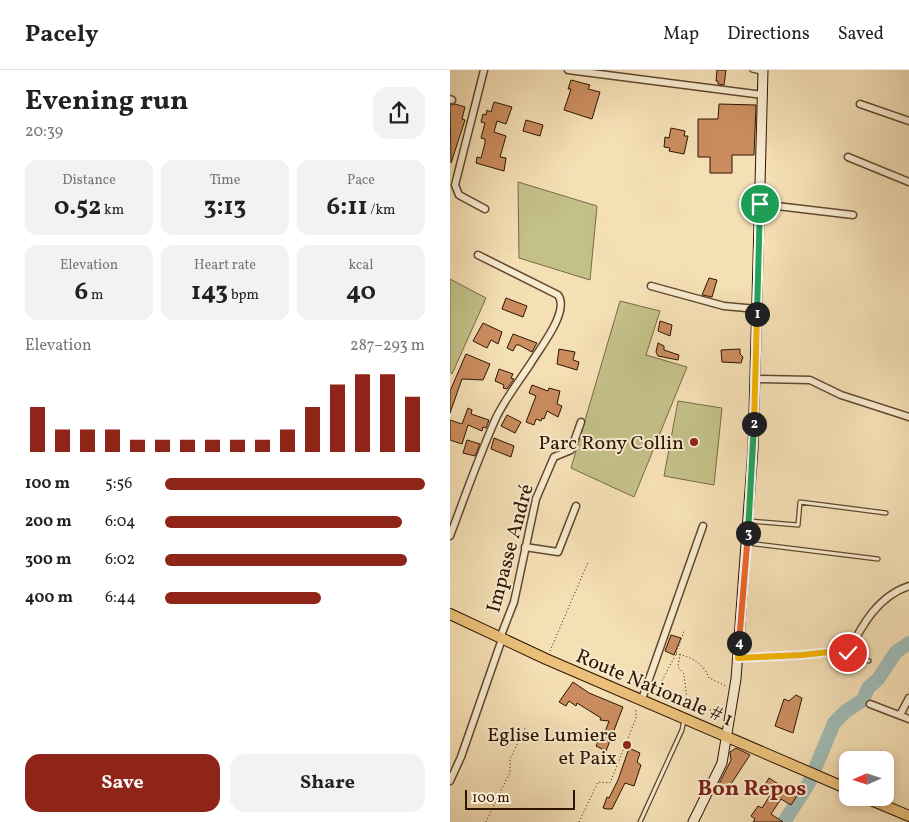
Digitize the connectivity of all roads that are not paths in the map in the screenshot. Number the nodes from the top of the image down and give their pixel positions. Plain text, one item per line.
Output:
1 (484, 70) edge
2 (568, 70) edge
3 (752, 70) edge
4 (763, 71) edge
5 (762, 95) junction
6 (860, 104) dead end
7 (909, 121) edge
8 (848, 156) dead end
9 (909, 182) edge
10 (760, 204) junction
11 (485, 209) dead end
12 (853, 215) dead end
13 (478, 255) dead end
14 (650, 286) dead end
15 (757, 309) junction
16 (756, 379) junction
17 (909, 417) edge
18 (581, 422) dead end
19 (576, 506) dead end
20 (886, 513) dead end
21 (749, 520) junction
22 (703, 526) dead end
23 (450, 536) edge
24 (748, 544) junction
25 (524, 547) junction
26 (878, 558) dead end
27 (909, 586) edge
28 (450, 614) edge
29 (501, 638) junction
30 (848, 653) junction
31 (738, 658) junction
32 (869, 661) dead end
33 (909, 698) edge
34 (643, 700) junction
35 (870, 704) dead end
36 (900, 715) junction
37 (684, 717) junction
38 (909, 718) edge
39 (727, 737) junction
40 (450, 781) edge
41 (839, 785) edge
42 (885, 806) edge
43 (909, 816) edge
44 (640, 822) edge
45 (693, 822) edge

1 - 11 street
2 - 5 street
3 - 4 lane
4 - 5 main road
5 - 10 main road
6 - 7 street
8 - 9 street
10 - 12 street
10 - 15 main road
13 - 23 street
14 - 15 street
15 - 16 main road
16 - 17 street
16 - 21 main road
18 - 25 street, Impasse André
19 - 25 street
20 - 21 lane
21 - 24 main road
22 - 34 street
24 - 26 lane
24 - 31 main road
25 - 29 street, Impasse André
27 - 30 street
28 - 29 main road, Route Nationale # 1
29 - 34 main road, Route Nationale # 1
29 - 40 street, Impasse André
30 - 31 street
30 - 32 lane
31 - 39 main road
33 - 36 street
34 - 37 main road, Route Nationale # 1
35 - 36 street
36 - 38 street
37 - 39 main road, Route Nationale # 1
37 - 44 lane
39 - 41 main road, Route Nationale # 1
39 - 45 main road
42 - 43 main road

